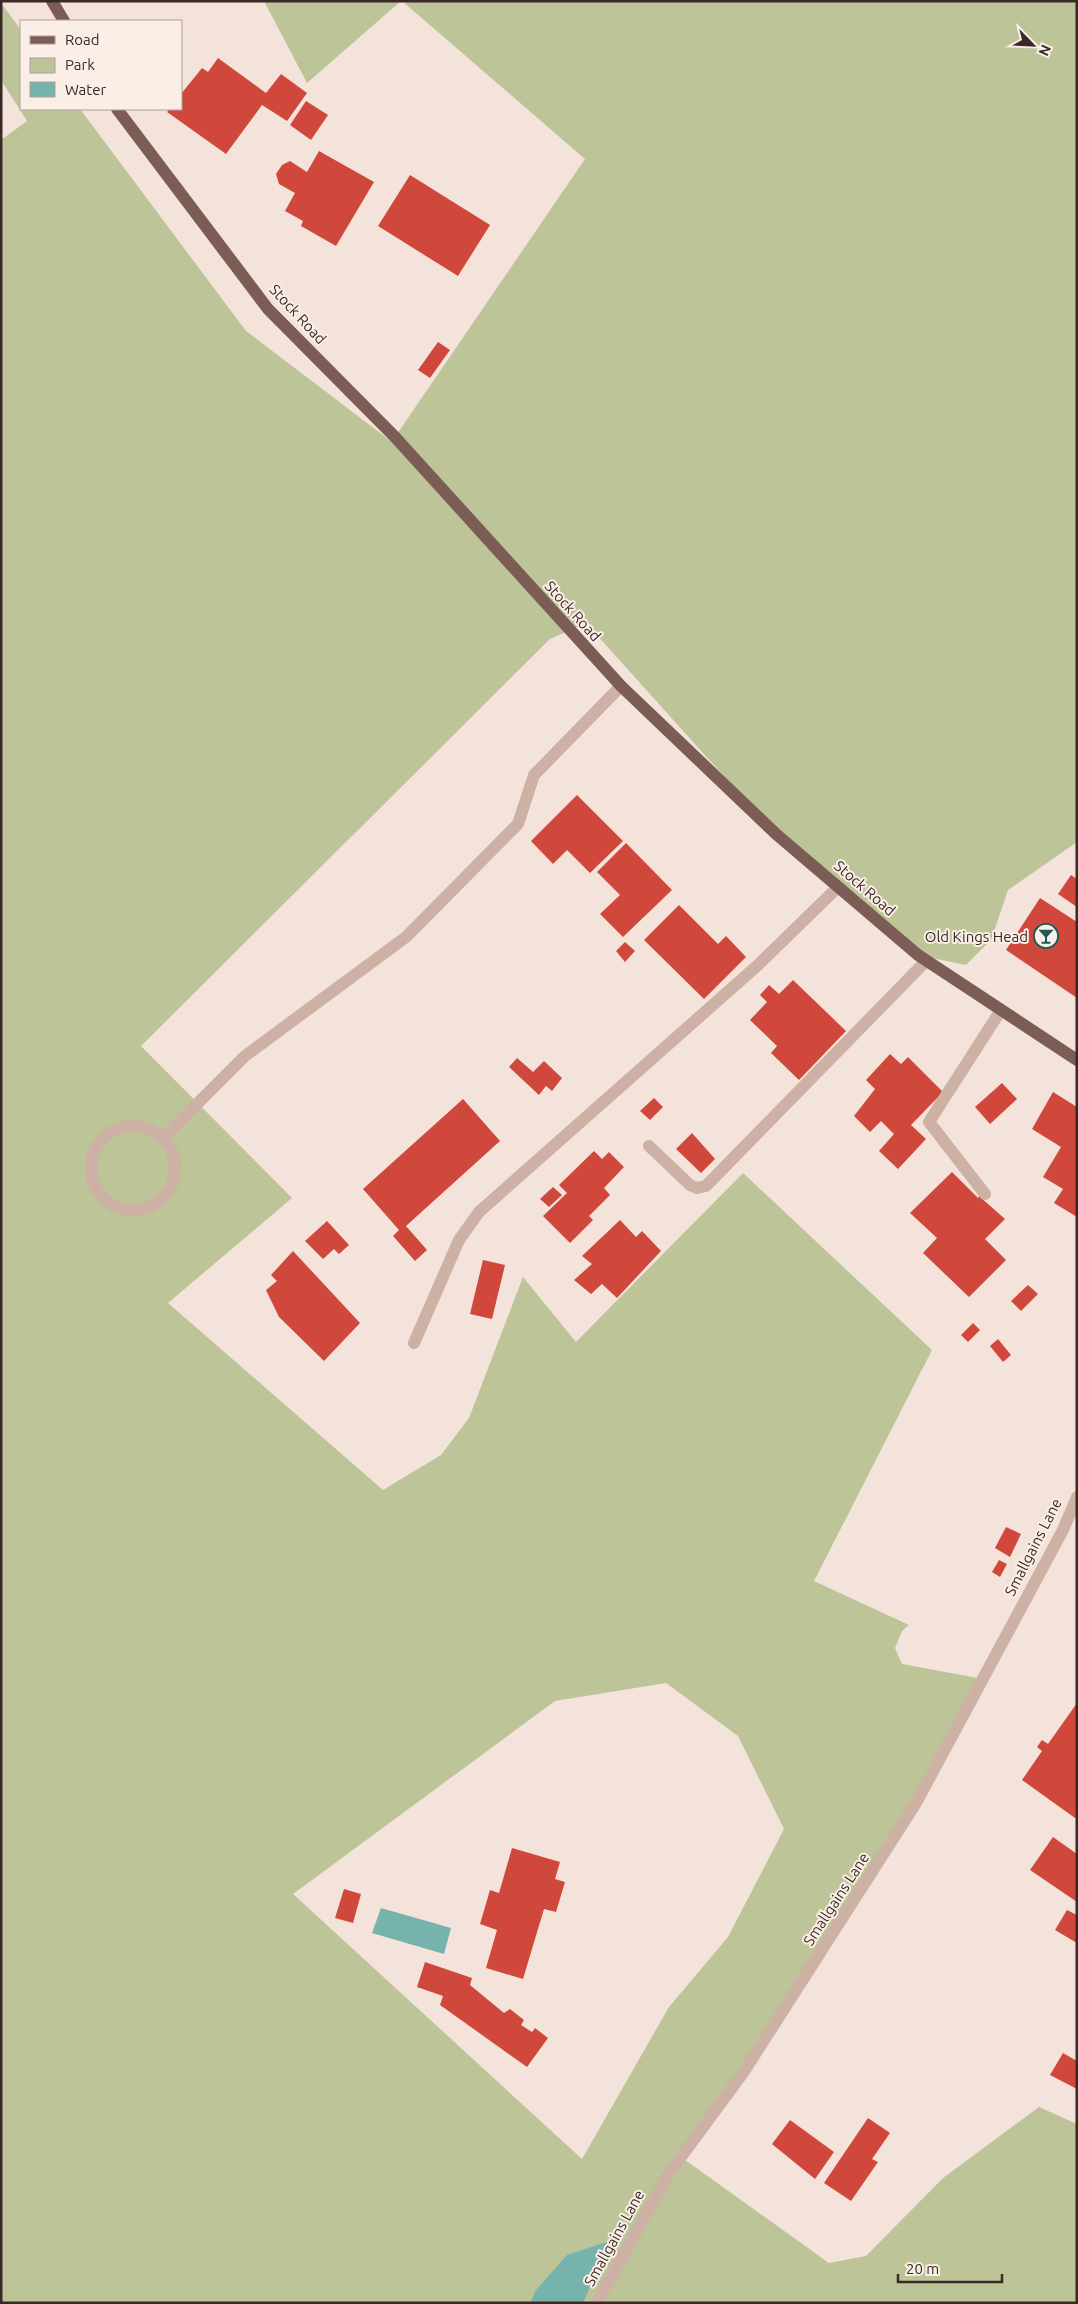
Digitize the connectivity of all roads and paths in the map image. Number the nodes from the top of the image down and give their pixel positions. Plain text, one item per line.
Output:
1 (52, 1) edge
2 (63, 20) edge
3 (119, 110) edge
4 (621, 686) junction
5 (838, 887) junction
6 (926, 960) junction
7 (1001, 1010) junction
8 (1077, 1060) edge
9 (163, 1138) junction
10 (649, 1146) dead end
11 (985, 1194) dead end
12 (414, 1343) dead end
13 (1077, 1497) edge
14 (597, 2303) edge

1 - 2 main road
3 - 4 main road, Stock Road
4 - 5 main road, Stock Road
4 - 9 street
5 - 6 main road, Stock Road
5 - 12 street
6 - 7 main road, Stock Road
6 - 10 street
7 - 8 main road, Stock Road
7 - 11 street
9 - 9 street
13 - 14 street, Smallgains Lane

